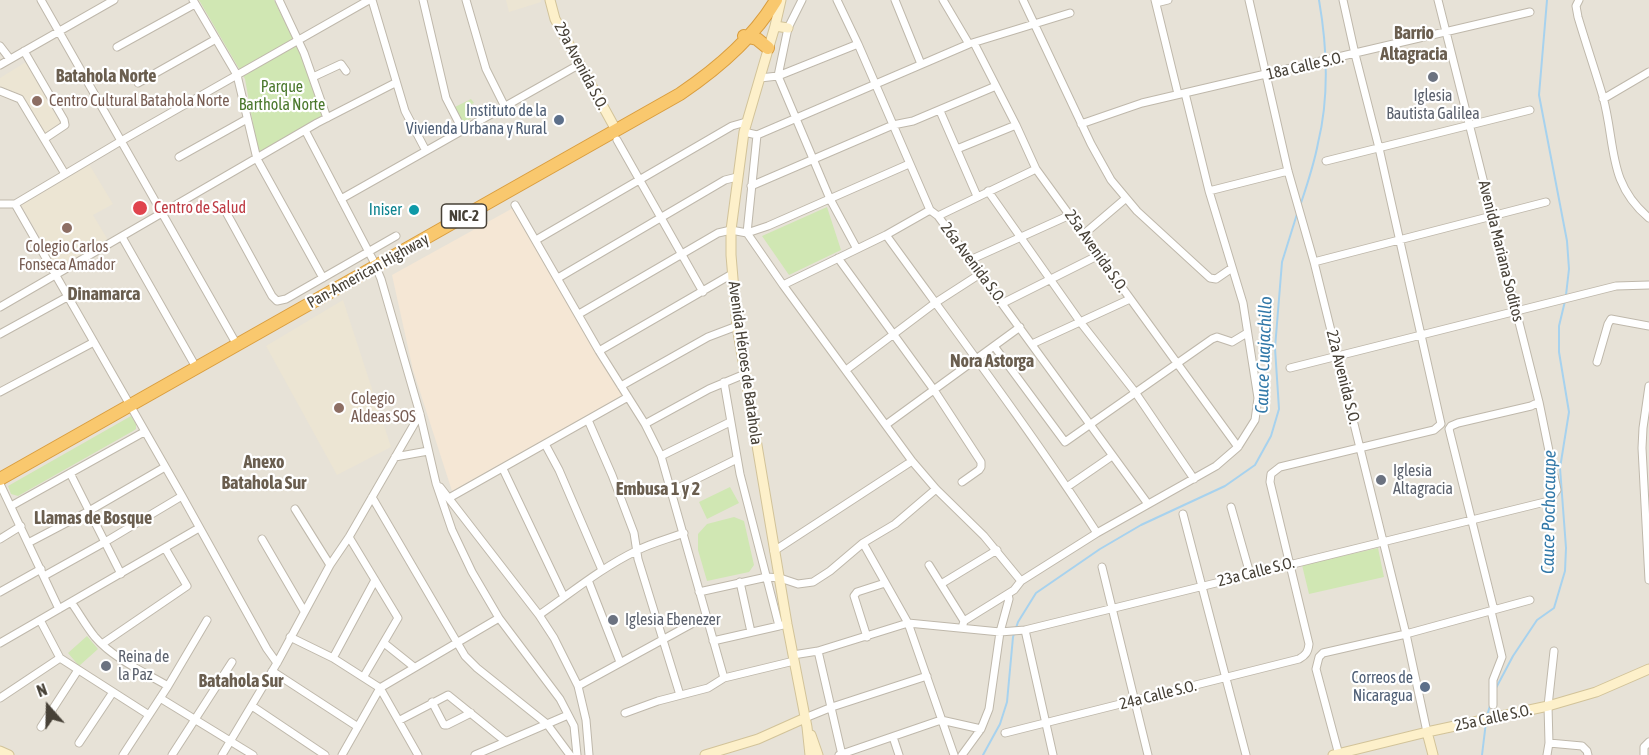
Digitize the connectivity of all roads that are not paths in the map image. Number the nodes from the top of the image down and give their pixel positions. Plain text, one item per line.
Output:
1 (41, 0) edge
2 (114, 0) edge
3 (371, 0) edge
4 (423, 0) edge
5 (465, 0) edge
6 (550, 0) edge
7 (774, 0) edge
8 (781, 0) edge
9 (801, 0) edge
10 (837, 0) edge
11 (895, 0) edge
12 (943, 0) edge
13 (1023, 0) edge
14 (1168, 0) edge
15 (1249, 0) edge
16 (1343, 0) edge
17 (1438, 0) edge
18 (1579, 0) edge
19 (282, 1) edge
20 (1156, 1) edge
21 (194, 2) edge
22 (1530, 12) dead end
23 (1070, 14) dead end
24 (1033, 24) junction
25 (775, 26) junction
26 (788, 28) junction
27 (58, 31) junction
28 (1446, 33) junction
29 (744, 36) junction
30 (216, 39) junction
31 (298, 40) junction
32 (971, 43) junction
33 (858, 44) junction
34 (0, 46) edge
35 (117, 47) dead end
36 (768, 48) junction
37 (24, 51) junction
38 (1355, 54) junction
39 (10, 59) junction
40 (580, 64) junction
41 (921, 64) junction
42 (0, 65) edge
43 (346, 71) dead end
44 (1649, 72) edge
45 (1266, 74) junction
46 (237, 75) junction
47 (778, 76) junction
48 (313, 77) junction
49 (760, 78) junction
50 (138, 83) dead end
51 (395, 83) junction
52 (876, 84) junction
53 (996, 86) junction
54 (0, 91) edge
55 (1181, 94) junction
56 (1603, 99) junction
57 (505, 107) junction
58 (1530, 110) dead end
59 (939, 111) junction
60 (327, 118) junction
61 (247, 119) junction
62 (796, 119) junction
63 (1016, 124) junction
64 (1082, 124) junction
65 (1469, 125) junction
66 (893, 126) junction
67 (745, 127) junction
68 (305, 130) junction
69 (463, 131) junction
70 (615, 131) junction
71 (758, 135) junction
72 (44, 139) junction
73 (121, 141) junction
74 (1379, 148) junction
75 (957, 149) junction
76 (426, 151) junction
77 (180, 157) dead end
78 (257, 159) junction
79 (814, 159) junction
80 (1326, 161) dead end
81 (909, 165) junction
82 (1036, 169) junction
83 (1288, 171) junction
84 (65, 174) junction
85 (737, 177) junction
86 (641, 180) junction
87 (751, 186) junction
88 (988, 190) junction
89 (1209, 191) junction
90 (977, 196) junction
91 (341, 199) junction
92 (830, 199) junction
93 (1125, 199) junction
94 (1546, 202) dead end
95 (0, 204) edge
96 (15, 204) junction
97 (515, 205) dead end
98 (930, 210) junction
99 (226, 212) dead end
100 (164, 213) junction
101 (1071, 215) junction
102 (938, 216) junction
103 (1492, 216) junction
104 (661, 217) junction
105 (1649, 218) edge
106 (731, 230) junction
107 (747, 233) junction
108 (886, 234) junction
109 (1084, 234) junction
110 (396, 236) dead end
111 (122, 237) junction
112 (1022, 237) junction
113 (536, 240) junction
114 (1401, 240) junction
115 (857, 249) junction
116 (681, 254) junction
117 (1099, 255) junction
118 (838, 258) junction
119 (373, 259) junction
120 (970, 261) junction
121 (1314, 262) junction
122 (1232, 268) junction
123 (732, 274) junction
124 (980, 274) junction
125 (56, 276) junction
126 (323, 278) junction
127 (558, 278) junction
128 (1051, 279) junction
129 (783, 285) junction
130 (1649, 285) edge
131 (703, 292) junction
132 (69, 296) junction
133 (1130, 299) junction
134 (935, 303) junction
135 (1003, 303) junction
136 (0, 307) edge
137 (1516, 312) junction
138 (579, 314) junction
139 (1081, 323) junction
140 (737, 326) junction
141 (1649, 326) edge
142 (1020, 327) junction
143 (1247, 333) junction
144 (0, 334) edge
145 (892, 335) junction
146 (1422, 335) junction
147 (94, 342) junction
148 (235, 342) junction
149 (1032, 344) junction
150 (994, 346) junction
151 (599, 351) junction
152 (1338, 357) junction
153 (976, 359) junction
154 (193, 362) junction
155 (1178, 362) junction
156 (1597, 362) dead end
157 (1290, 368) dead end
158 (846, 370) junction
159 (745, 374) junction
160 (724, 382) junction
161 (621, 386) junction
162 (1649, 386) edge
163 (934, 390) junction
164 (0, 392) edge
165 (1135, 392) junction
166 (628, 397) junction
167 (128, 402) junction
168 (1539, 402) junction
169 (420, 414) junction
170 (588, 420) junction
171 (730, 422) junction
172 (645, 424) junction
173 (887, 424) junction
174 (1089, 424) junction
175 (144, 432) junction
176 (545, 444) junction
177 (1238, 447) junction
178 (1360, 448) junction
179 (428, 451) junction
180 (662, 456) junction
181 (1112, 456) junction
182 (395, 457) junction
183 (737, 459) junction
184 (912, 461) junction
185 (165, 467) junction
186 (502, 469) junction
187 (0, 471) edge
188 (70, 473) junction
189 (1194, 479) junction
190 (0, 482) edge
191 (962, 482) dead end
192 (436, 483) junction
193 (1067, 487) junction
194 (936, 489) junction
195 (672, 491) junction
196 (182, 496) junction
197 (372, 497) junction
198 (449, 498) junction
199 (1549, 501) joint
200 (1148, 504) junction
201 (11, 506) junction
202 (1231, 507) dead end
203 (295, 509) dead end
204 (89, 511) junction
205 (1183, 514) dead end
206 (1470, 521) junction
207 (21, 526) junction
208 (199, 528) junction
209 (684, 533) junction
210 (1097, 533) junction
211 (349, 537) junction
212 (0, 539) edge
213 (262, 539) dead end
214 (105, 542) junction
215 (1383, 542) junction
216 (28, 543) junction
217 (863, 543) junction
218 (165, 548) junction
219 (638, 550) junction
220 (774, 550) junction
221 (997, 550) junction
222 (1289, 563) junction
223 (330, 565) junction
224 (929, 566) dead end
225 (1102, 567) dead end
226 (602, 570) junction
227 (42, 572) junction
228 (121, 574) junction
229 (1250, 574) junction
230 (767, 577) junction
231 (780, 578) junction
232 (375, 580) junction
233 (588, 580) junction
234 (1649, 580) edge
235 (1021, 581) junction
236 (740, 582) junction
237 (885, 583) junction
238 (941, 584) junction
239 (1201, 586) junction
240 (0, 592) edge
241 (699, 592) junction
242 (1008, 594) junction
243 (564, 597) junction
244 (1530, 600) dead end
245 (71, 602) junction
246 (1112, 608) junction
247 (59, 609) junction
248 (1492, 610) junction
249 (304, 611) junction
250 (539, 615) junction
251 (706, 616) junction
252 (499, 618) junction
253 (40, 620) junction
254 (207, 620) dead end
255 (908, 623) junction
256 (963, 624) junction
257 (783, 625) junction
258 (1022, 630) junction
259 (751, 632) junction
260 (1000, 632) junction
261 (1406, 634) junction
262 (290, 636) junction
263 (867, 637) junction
264 (662, 640) junction
265 (713, 641) junction
266 (0, 643) edge
267 (384, 643) junction
268 (456, 643) junction
269 (102, 644) junction
270 (818, 651) junction
271 (1554, 651) dead end
272 (60, 658) junction
273 (333, 658) junction
274 (793, 658) junction
275 (231, 662) dead end
276 (620, 662) junction
277 (277, 663) junction
278 (414, 667) junction
279 (1649, 669) edge
280 (78, 670) junction
281 (272, 671) junction
282 (364, 676) junction
283 (927, 676) junction
284 (724, 678) junction
285 (1226, 679) junction
286 (168, 686) junction
287 (578, 686) junction
288 (380, 688) junction
289 (113, 692) junction
290 (680, 695) junction
291 (0, 698) edge
292 (160, 698) junction
293 (1135, 701) junction
294 (432, 702) junction
295 (1493, 705) dead end
296 (252, 706) junction
297 (832, 706) junction
298 (1548, 706) junction
299 (471, 713) junction
300 (625, 713) dead end
301 (149, 715) junction
302 (568, 715) junction
303 (195, 720) junction
304 (399, 720) junction
305 (941, 720) junction
306 (806, 722) junction
307 (547, 724) junction
308 (1046, 724) junction
309 (41, 727) dead end
310 (358, 727) junction
311 (981, 729) junction
312 (1427, 732) junction
313 (1005, 733) dead end
314 (893, 737) junction
315 (505, 741) junction
316 (231, 742) junction
317 (1649, 742) edge
318 (1550, 743) junction
319 (80, 744) dead end
320 (0, 751) edge
321 (493, 751) edge
322 (9, 755) edge
323 (123, 755) edge
324 (172, 755) edge
325 (222, 755) edge
326 (253, 755) edge
327 (325, 755) edge
328 (342, 755) edge
329 (418, 755) edge
330 (475, 755) edge
331 (570, 755) edge
332 (577, 755) edge
333 (589, 755) edge
334 (705, 755) edge
335 (810, 755) edge
336 (819, 755) edge
337 (841, 755) edge
338 (899, 755) edge
339 (954, 755) edge
340 (962, 755) edge
341 (1053, 755) edge
342 (1148, 755) edge
343 (1245, 755) edge
344 (1337, 755) edge
345 (1433, 755) edge
346 (1547, 755) edge
347 (1587, 755) edge
348 (1644, 755) edge

1 - 27 street
2 - 27 street
3 - 31 street
3 - 51 street
4 - 69 street
5 - 57 street
6 - 40 main road, 29a Avenida S.O.
7 - 29 highway, Pan-American Highway / NIC-2
8 - 25 main road, Avenida Héroes de Batahola
9 - 26 street
10 - 33 street, 26a Avenida S.O.
11 - 41 street
12 - 32 street, 25a Avenida S.O.
13 - 24 street
14 - 20 street
15 - 45 street, 22a Avenida S.O.
16 - 38 street
17 - 28 street, Avenida Mariana Soditos
18 - 56 street
19 - 31 street
20 - 55 street
21 - 30 street
21 - 35 street
22 - 28 street, 18a Calle S.O.
23 - 24 street
24 - 32 street
24 - 64 street
25 - 26 main road
25 - 36 main road, Avenida Héroes de Batahola
26 - 47 street
27 - 37 street
27 - 73 street
28 - 38 street, 18a Calle S.O.
28 - 65 street, Avenida Mariana Soditos
29 - 36 highway
29 - 70 highway, Pan-American Highway / NIC-2
30 - 46 street
30 - 50 street
31 - 46 street
31 - 48 street
32 - 41 street
32 - 53 street, 25a Avenida S.O.
33 - 47 street
33 - 52 street, 26a Avenida S.O.
34 - 39 street
36 - 49 main road, Avenida Héroes de Batahola
37 - 39 street
37 - 72 street
38 - 45 street, 18a Calle S.O.
38 - 74 street
39 - 42 street
40 - 57 street
40 - 70 main road, 29a Avenida S.O.
41 - 52 street
43 - 48 street
44 - 56 street
45 - 55 street, 18a Calle S.O.
45 - 83 street, 22a Avenida S.O.
46 - 61 street
46 - 73 street
47 - 49 street
47 - 62 street
48 - 60 street
49 - 67 main road, Avenida Héroes de Batahola
51 - 60 street
51 - 76 street
52 - 62 street
52 - 66 street, 26a Avenida S.O.
53 - 59 street
53 - 63 street, 25a Avenida S.O.
54 - 72 street
55 - 64 street, 18a Calle S.O.
55 - 89 street
56 - 105 street
57 - 69 street
58 - 65 street
59 - 66 street
59 - 75 street
60 - 68 street
61 - 77 street
61 - 78 street
62 - 71 street
62 - 79 street
63 - 75 street
63 - 82 street, 25a Avenida S.O.
64 - 93 street
65 - 74 street
65 - 103 street, Avenida Mariana Soditos
66 - 79 street
66 - 81 street, 26a Avenida S.O.
67 - 71 street
67 - 85 main road, Avenida Héroes de Batahola
67 - 86 street
68 - 78 street
68 - 91 street
69 - 76 street
70 - 86 street
70 - 119 highway, Pan-American Highway / NIC-2
71 - 87 street
72 - 84 street
73 - 84 street
73 - 100 street
74 - 80 street
74 - 114 street
75 - 90 street
76 - 91 street
78 - 100 street
78 - 126 street
79 - 87 street
79 - 92 street
81 - 92 street
81 - 98 street, 26a Avenida S.O.
82 - 88 street
82 - 101 street, 25a Avenida S.O.
83 - 89 street
83 - 121 street, 22a Avenida S.O.
84 - 96 street
85 - 104 street
85 - 106 main road, Avenida Héroes de Batahola
86 - 104 street
86 - 113 street
87 - 107 street
88 - 90 street
88 - 112 street
89 - 122 street
90 - 102 street
91 - 119 street
92 - 107 street
92 - 115 street
93 - 109 street
93 - 122 street
94 - 103 street
95 - 96 street
96 - 125 street
97 - 113 street
98 - 102 street, 26a Avenida S.O.
98 - 108 street
99 - 126 street
100 - 111 street
100 - 148 street
101 - 109 street, 25a Avenida S.O.
101 - 112 street
102 - 120 street, 26a Avenida S.O.
103 - 114 street
103 - 137 street, Avenida Mariana Soditos
104 - 116 street
104 - 127 street
106 - 107 street
106 - 116 street
106 - 123 main road, Avenida Héroes de Batahola
107 - 129 street
108 - 115 street
108 - 134 street
109 - 117 street, 25a Avenida S.O.
110 - 119 street
111 - 125 street
111 - 154 street
112 - 120 street
112 - 128 street
113 - 127 street
114 - 121 street
114 - 146 street
115 - 118 street
116 - 131 street
116 - 138 street
117 - 128 street
117 - 133 street, 25a Avenida S.O.
118 - 129 street
118 - 145 street
119 - 126 street
119 - 148 highway, Pan-American Highway / NIC-2
119 - 169 street
120 - 124 street, 26a Avenida S.O.
121 - 152 street, 22a Avenida S.O.
122 - 143 street
123 - 131 street
123 - 140 main road, Avenida Héroes de Batahola
124 - 134 street
124 - 135 street, 26a Avenida S.O.
125 - 132 street
125 - 136 street
127 - 138 street
128 - 135 street
128 - 139 street
129 - 158 street
130 - 137 street
131 - 151 street
132 - 144 street
132 - 147 street
133 - 139 street
133 - 155 street, 25a Avenida S.O.
134 - 145 street
134 - 153 street
135 - 142 street, 26a Avenida S.O.
137 - 146 street
137 - 168 street, Avenida Mariana Soditos
138 - 151 street
139 - 149 street
139 - 165 street
140 - 159 main road, Avenida Héroes de Batahola
140 - 161 street
141 - 156 street
142 - 149 street, 26a Avenida S.O.
142 - 150 street
143 - 155 street
143 - 177 street
145 - 158 street
145 - 163 street
146 - 152 street
146 - 178 street
147 - 164 street
147 - 167 street
148 - 154 highway, Pan-American Highway / NIC-2
148 - 167 highway, Pan-American Highway / NIC-2
149 - 174 street, 26a Avenida S.O.
150 - 153 street
150 - 174 street
151 - 161 street
152 - 157 street
152 - 178 street, 22a Avenida S.O.
153 - 163 street
153 - 193 street
154 - 167 highway, Pan-American Highway / NIC-2
155 - 165 street
155 - 177 street, 25a Avenida S.O.
158 - 173 street
159 - 160 street
159 - 220 main road, Avenida Héroes de Batahola
160 - 171 street
160 - 172 street
161 - 166 street
162 - 234 street
163 - 173 street
163 - 191 street
165 - 174 street
165 - 189 street
166 - 170 street
166 - 172 street
167 - 175 street
167 - 187 highway, Pan-American Highway / NIC-2
167 - 190 highway, Pan-American Highway / NIC-2
168 - 199 street, Avenida Mariana Soditos
168 - 206 street
169 - 179 street
169 - 182 street
170 - 176 street
170 - 219 street
171 - 180 street
171 - 183 street
172 - 180 street
173 - 184 street
174 - 181 street, 26a Avenida S.O.
175 - 185 street
175 - 188 street
176 - 186 street
176 - 226 street
177 - 189 street
178 - 215 street, 22a Avenida S.O.
178 - 222 street
179 - 182 street
179 - 192 street
180 - 195 street
181 - 193 street
181 - 200 street, 26a Avenida S.O.
182 - 197 street
183 - 195 street
183 - 230 street
184 - 194 street
184 - 220 street
185 - 196 street
185 - 204 street
186 - 198 street
186 - 243 street
188 - 201 street
188 - 204 street
189 - 200 street
190 - 201 street
192 - 198 street
192 - 252 street
193 - 210 street
194 - 217 street
194 - 221 street
195 - 209 street
196 - 208 street
196 - 214 street
197 - 211 street
197 - 268 street
198 - 250 street
199 - 206 street, 23a Calle S.O.
200 - 210 street
201 - 207 street
202 - 229 street
203 - 223 street
204 - 214 street
204 - 216 street
205 - 239 street
206 - 215 street, 23a Calle S.O.
206 - 248 street
207 - 212 street
207 - 216 street
208 - 218 street
208 - 277 street
209 - 219 street
209 - 241 street
210 - 235 street
211 - 223 street
211 - 232 street
213 - 249 street
214 - 227 street
214 - 228 street
215 - 222 street, 23a Calle S.O.
215 - 261 street, 22a Avenida S.O.
216 - 227 street
217 - 231 street
217 - 237 street
218 - 228 street
218 - 269 street
219 - 226 street
219 - 264 street
220 - 231 main road, Avenida Héroes de Batahola
221 - 235 street
221 - 238 street
222 - 229 street, 23a Calle S.O.
222 - 285 street, 24a Calle S.O.
223 - 249 street
224 - 238 street
225 - 246 street
226 - 233 street
227 - 240 street
227 - 247 street
228 - 245 street
229 - 239 street, 23a Calle S.O.
230 - 231 street
230 - 236 street
230 - 257 street
231 - 257 main road, Avenida Héroes de Batahola
232 - 267 street
232 - 273 street
233 - 243 street
233 - 276 street
235 - 242 street
236 - 241 street
236 - 259 street
237 - 255 street
237 - 263 street
238 - 256 street
239 - 246 street, 23a Calle S.O.
239 - 285 street
241 - 251 street
242 - 256 street
242 - 260 street
243 - 250 street
244 - 248 street
245 - 247 street
245 - 269 street
246 - 258 street, 23a Calle S.O.
246 - 293 street
247 - 253 street
248 - 261 street
248 - 295 street
249 - 262 street
250 - 287 street
251 - 264 street
251 - 265 street
252 - 268 street
252 - 302 street
253 - 266 street
253 - 272 street
254 - 286 street
255 - 256 street, 23a Calle S.O.
255 - 263 street, 23a Calle S.O.
255 - 283 street
256 - 260 street, 23a Calle S.O.
257 - 259 street
257 - 274 main road, Avenida Héroes de Batahola
258 - 260 street, 23a Calle S.O.
258 - 308 street
259 - 265 street
260 - 311 street
261 - 312 street, 22a Avenida S.O.
261 - 344 street
262 - 273 street
262 - 277 street
263 - 270 street, 23a Calle S.O.
264 - 276 street
264 - 290 street
265 - 284 street
267 - 278 street
267 - 282 street
268 - 278 street
268 - 307 street
269 - 286 street
270 - 274 street, 23a Calle S.O.
270 - 297 street
271 - 298 street
272 - 280 street
272 - 291 street
273 - 282 street
274 - 284 street, 23a Calle S.O.
274 - 306 main road, Avenida Héroes de Batahola
275 - 303 street
276 - 287 street
277 - 281 street
278 - 288 street
279 - 298 main road, 25a Calle S.O.
280 - 289 street
280 - 309 street
281 - 296 street
281 - 310 street
282 - 288 street
283 - 297 street
283 - 305 street
284 - 290 street, 23a Calle S.O.
285 - 293 street, 24a Calle S.O.
285 - 343 street
286 - 292 street
287 - 333 street
288 - 304 street
288 - 310 street
289 - 301 street
289 - 319 street
290 - 300 street, 23a Calle S.O.
292 - 301 street
292 - 303 street
293 - 308 street, 24a Calle S.O.
293 - 342 street
294 - 299 street
294 - 299 street
294 - 304 street
296 - 316 street
296 - 327 street
297 - 306 street
297 - 337 street
298 - 312 main road, 25a Calle S.O.
298 - 318 street
299 - 315 street
301 - 323 street
302 - 307 street
302 - 332 street
303 - 316 street
303 - 324 street
304 - 329 street
305 - 311 street
305 - 314 street
305 - 339 street
306 - 334 main road
306 - 335 main road, Avenida Héroes de Batahola
306 - 336 main road, Avenida Héroes de Batahola
307 - 315 street
307 - 331 street
308 - 313 street, 24a Calle S.O.
308 - 341 street
310 - 328 street
311 - 340 street
312 - 344 main road, 25a Calle S.O.
312 - 345 main road, 22a Avenida S.O.
314 - 337 street
314 - 338 street
315 - 321 street
316 - 325 street
316 - 326 street
317 - 348 street
318 - 346 street
318 - 347 street
320 - 322 main road
321 - 330 street

